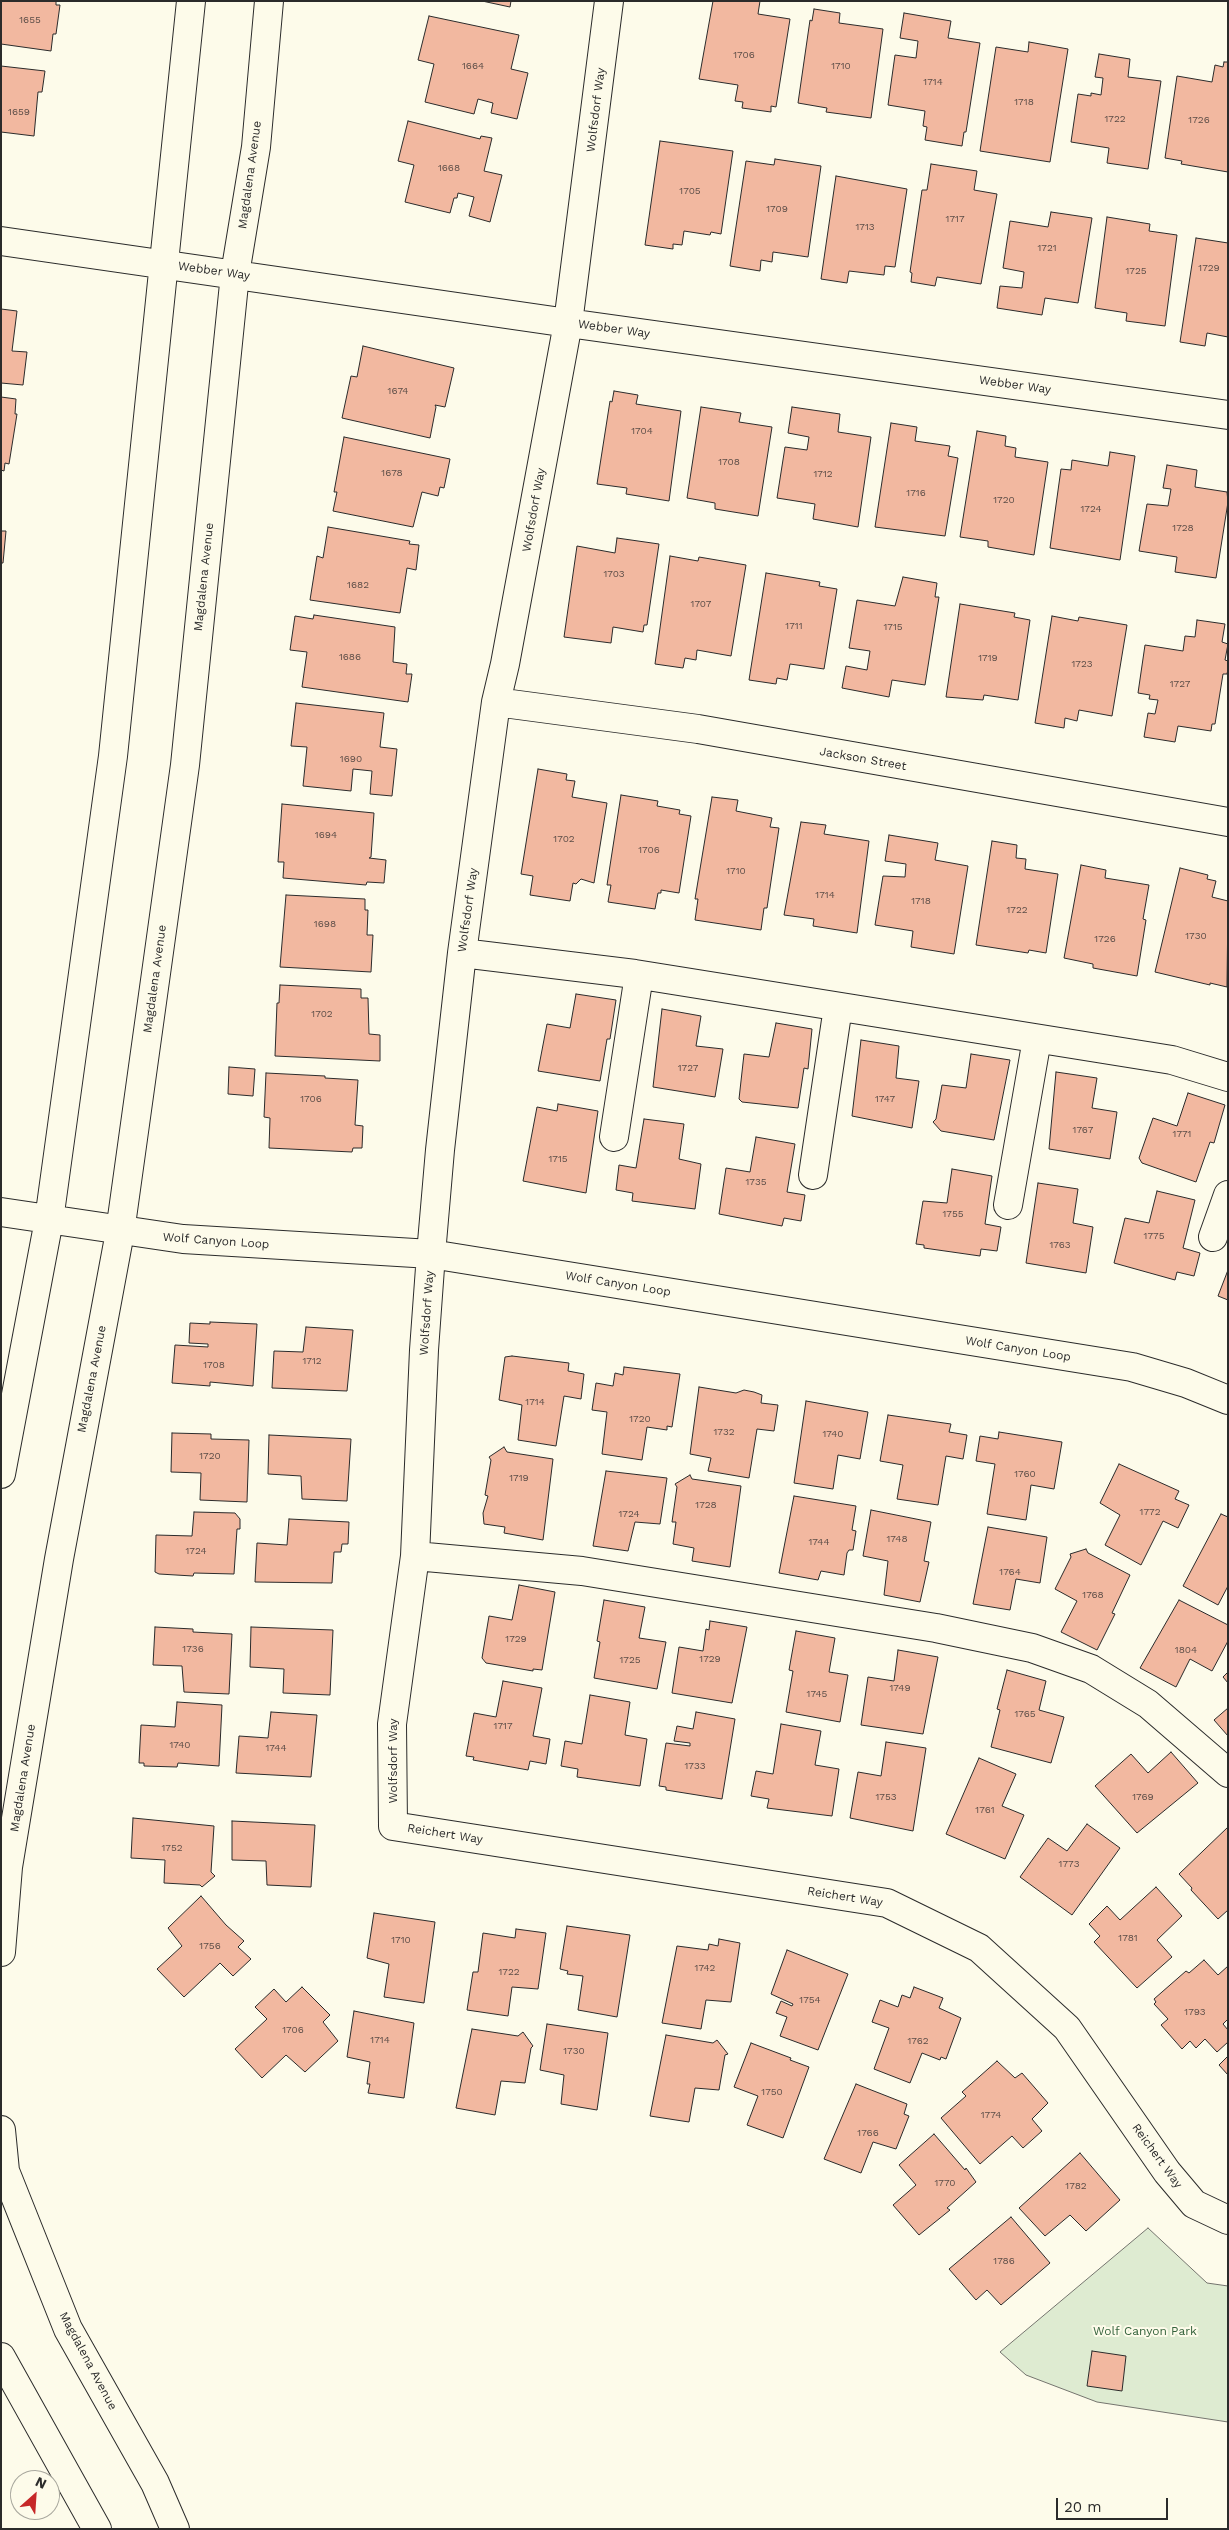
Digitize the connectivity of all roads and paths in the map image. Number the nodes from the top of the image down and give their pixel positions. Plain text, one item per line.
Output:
1 (191, 1) edge
2 (269, 1) edge
3 (609, 1) edge
4 (1, 241) edge
5 (163, 264) junction
6 (235, 274) junction
7 (568, 323) junction
8 (1228, 415) edge
9 (496, 702) junction
10 (1228, 822) edge
11 (462, 953) junction
12 (639, 975) junction
13 (838, 1007) junction
14 (1037, 1039) junction
15 (1228, 1077) edge
16 (614, 1136) dead end
17 (813, 1175) dead end
18 (1228, 1195) edge
19 (1008, 1205) dead end
20 (1, 1212) edge
21 (49, 1220) junction
22 (120, 1232) junction
23 (1213, 1237) dead end
24 (431, 1254) junction
25 (1228, 1400) edge
26 (1, 1474) edge
27 (415, 1556) junction
28 (1228, 1773) edge
29 (393, 1826) joint
30 (1, 1952) edge
31 (1, 2130) edge
32 (3, 2172) edge
33 (1228, 2220) edge
34 (1, 2357) edge
35 (97, 2529) edge
36 (175, 2529) edge

1 - 5 street
2 - 6 street, Magdalena Avenue
3 - 7 street, Wolfsdorf Way
4 - 5 street, Webber Way
5 - 6 street, Webber Way
5 - 21 street
6 - 7 street, Webber Way
6 - 22 street, Magdalena Avenue
7 - 8 street, Webber Way
7 - 9 street, Wolfsdorf Way
9 - 10 street, Jackson Street
9 - 11 street, Wolfsdorf Way
11 - 12 street
11 - 24 street, Wolfsdorf Way
12 - 13 street
12 - 16 street
13 - 14 street
13 - 17 street
14 - 15 street
14 - 19 street
18 - 23 street
20 - 21 street, Wolf Canyon Loop
21 - 22 street, Wolf Canyon Loop
21 - 26 street
22 - 24 street, Wolf Canyon Loop
22 - 30 street, Magdalena Avenue
24 - 25 street, Wolf Canyon Loop
24 - 27 street, Wolfsdorf Way
27 - 28 street
27 - 29 street, Wolfsdorf Way
29 - 33 street, Reichert Way
31 - 32 street, Magdalena Avenue
32 - 36 street, Magdalena Avenue
34 - 35 street

